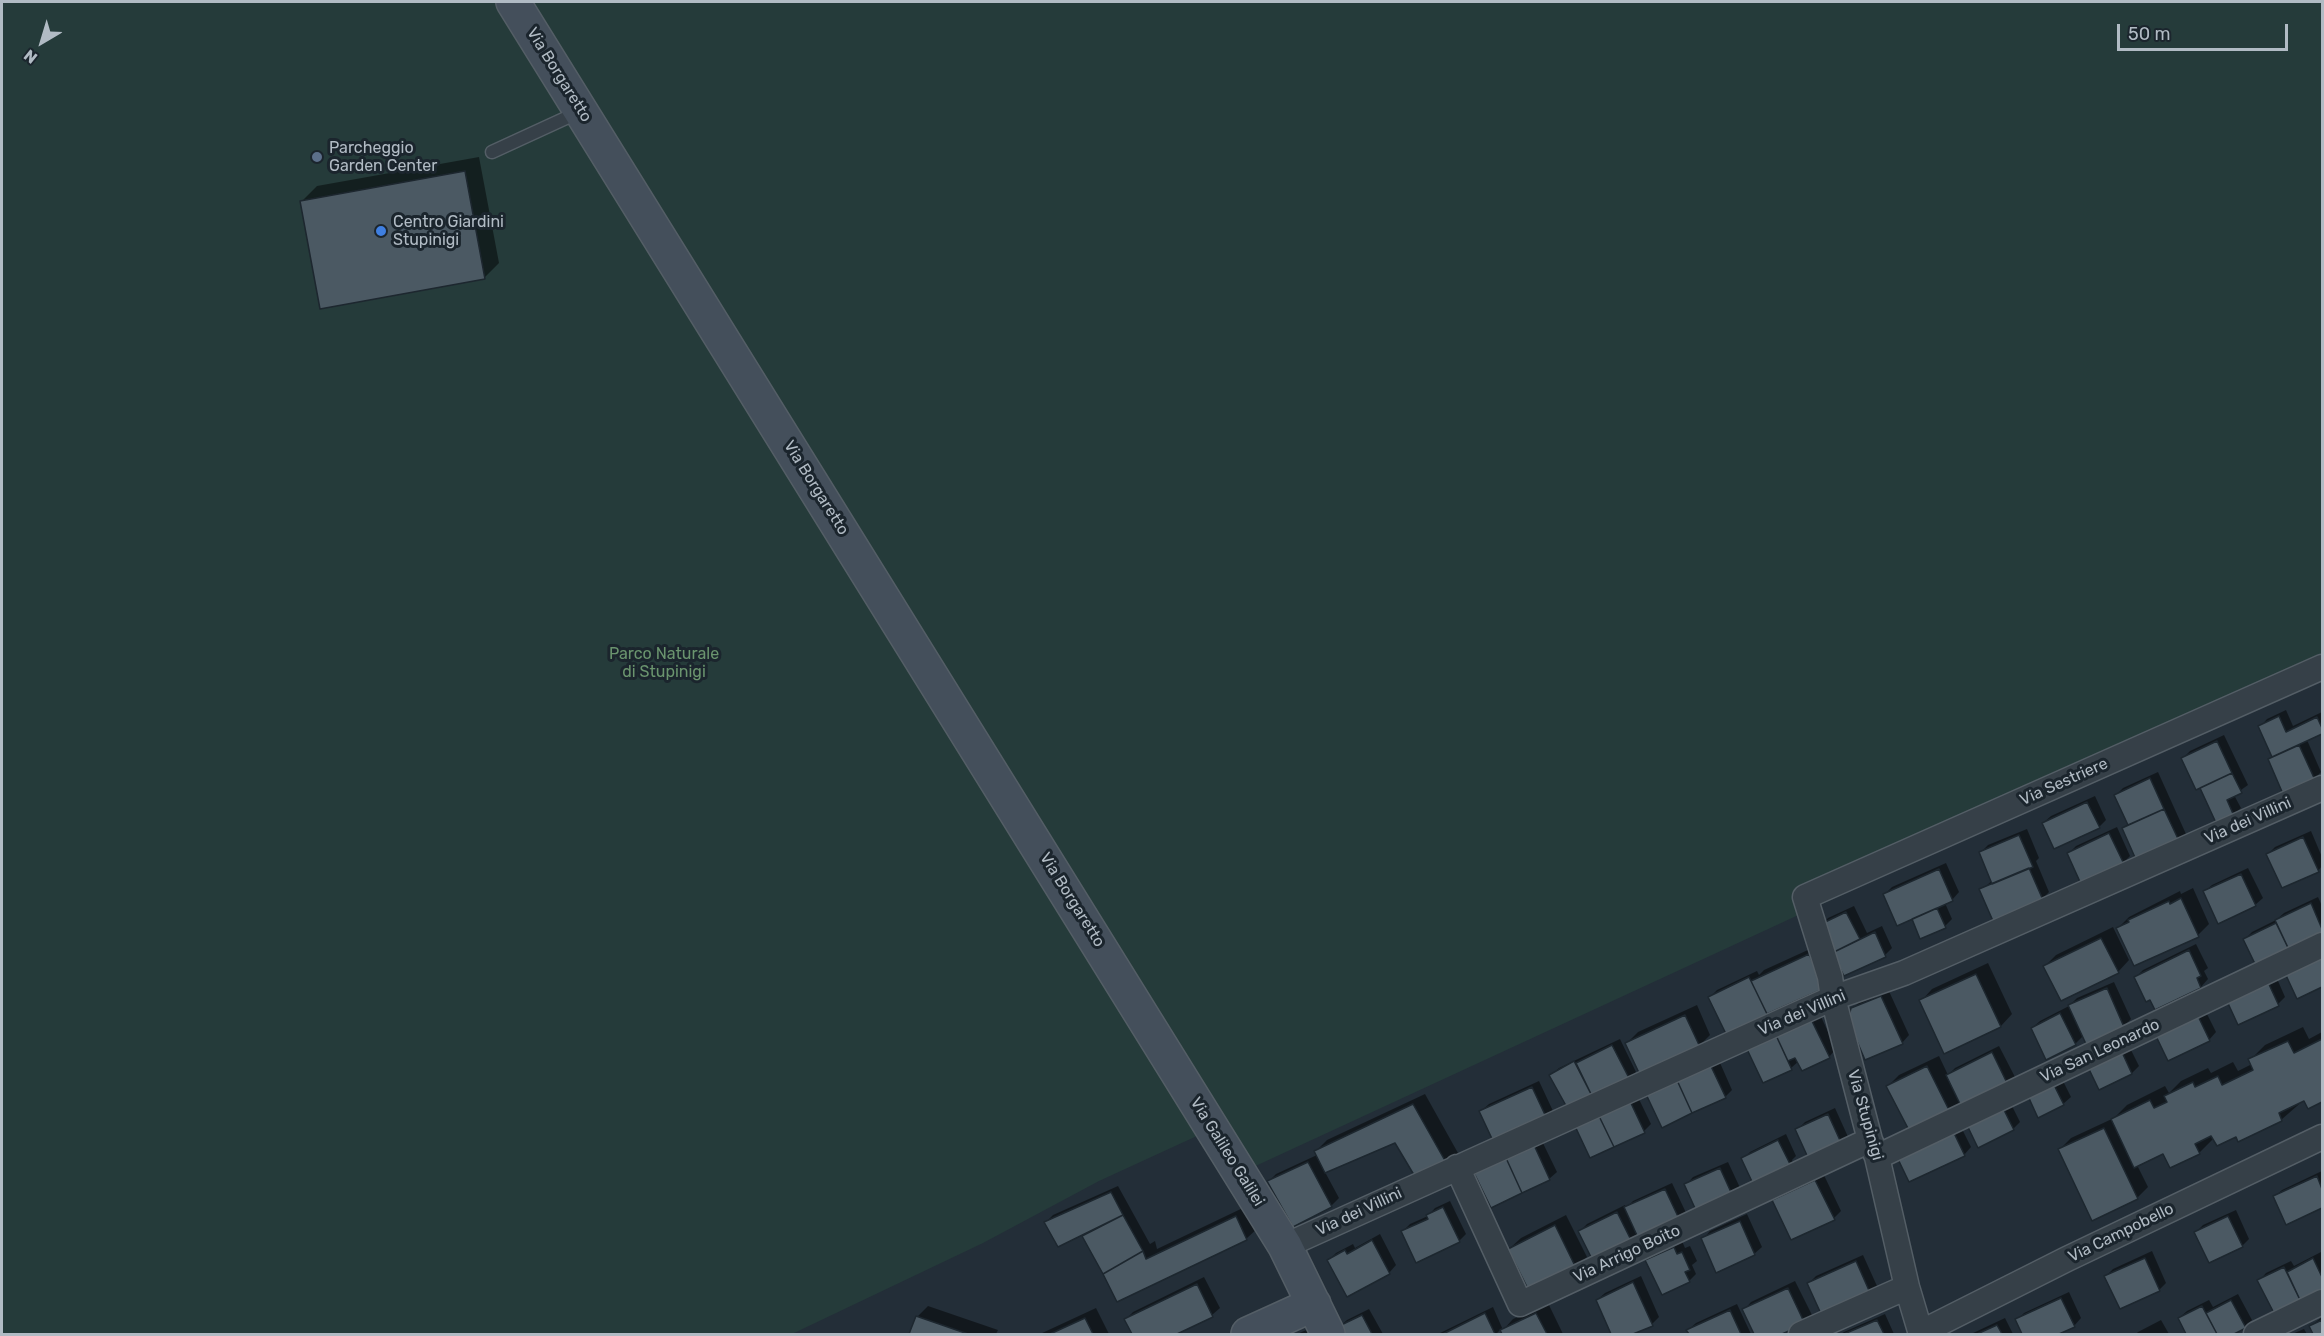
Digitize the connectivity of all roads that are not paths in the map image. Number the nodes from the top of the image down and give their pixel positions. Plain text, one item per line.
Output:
1 (513, 2) edge
2 (582, 111) junction
3 (492, 152) dead end
4 (2322, 667) edge
5 (2322, 788) edge
6 (1805, 897) joint
7 (2322, 945) edge
8 (1118, 974) joint
9 (1833, 998) junction
10 (2322, 1137) edge
11 (1873, 1149) junction
12 (1457, 1167) junction
13 (1285, 1246) junction
14 (1907, 1287) junction
15 (2322, 1302) edge
16 (1314, 1304) junction
17 (1921, 1334) edge
18 (1248, 1335) edge
19 (1328, 1335) edge
20 (1800, 1335) edge
21 (2256, 1335) edge

1 - 2 street, Via Borgaretto
2 - 3 lane
2 - 8 street, Via Borgaretto
4 - 6 street, Via Sestriere
5 - 9 street, Via dei Villini
6 - 9 street, Via Stupinigi
7 - 11 street, Via San Leonardo
8 - 13 street, Via Galileo Galilei
9 - 11 street, Via Stupinigi
9 - 12 street, Via dei Villini
10 - 17 street, Via Campobello
11 - 12 street, Via Arrigo Boito
11 - 14 street, Via Stupinigi
12 - 13 street, Via dei Villini
13 - 16 street, Via Galileo Galilei
14 - 17 street, Via Stupinigi
14 - 20 street
15 - 21 street
16 - 18 street
16 - 19 street, Via Galileo Galilei

